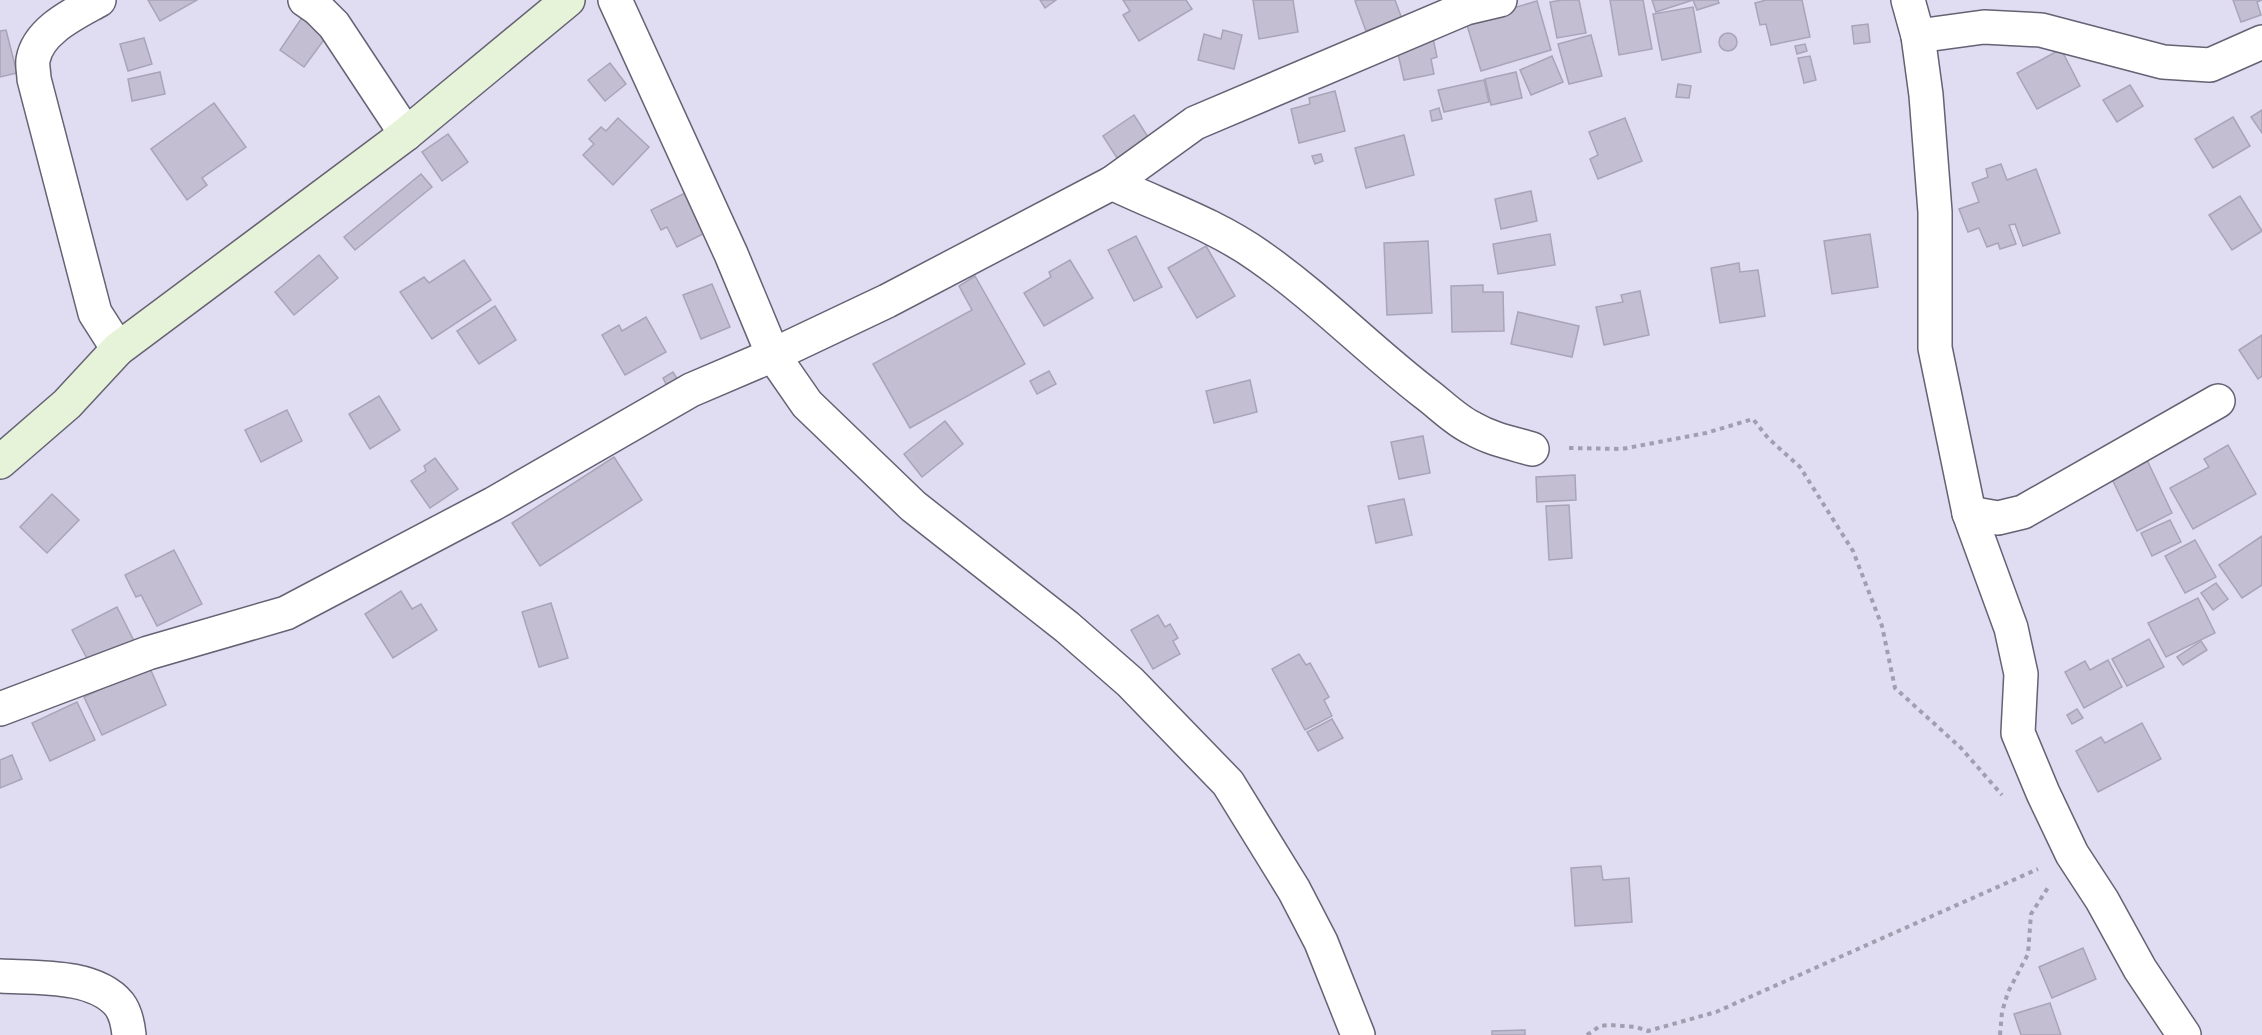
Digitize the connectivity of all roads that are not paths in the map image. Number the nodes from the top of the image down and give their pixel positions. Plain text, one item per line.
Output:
1 (99, 0) edge
2 (305, 0) edge
3 (568, 0) edge
4 (615, 0) edge
5 (1500, 0) edge
6 (1908, 0) edge
7 (1462, 4) edge
8 (1918, 36) junction
9 (2262, 42) edge
10 (406, 134) junction
11 (1112, 183) junction
12 (118, 349) junction
13 (772, 355) junction
14 (2218, 401) dead end
15 (1532, 448) road end
16 (0, 462) edge
17 (1970, 513) junction
18 (0, 709) edge
19 (0, 976) edge
20 (129, 1035) edge
21 (1358, 1035) edge
22 (2184, 1035) edge

1 - 12 street
2 - 10 street
3 - 10 street
4 - 13 street
5 - 7 street
6 - 8 street
7 - 11 street
8 - 9 street
8 - 17 street
10 - 12 street
11 - 13 street
11 - 15 street
12 - 16 street
13 - 18 street
13 - 21 street
14 - 17 street
17 - 22 street
19 - 20 street

